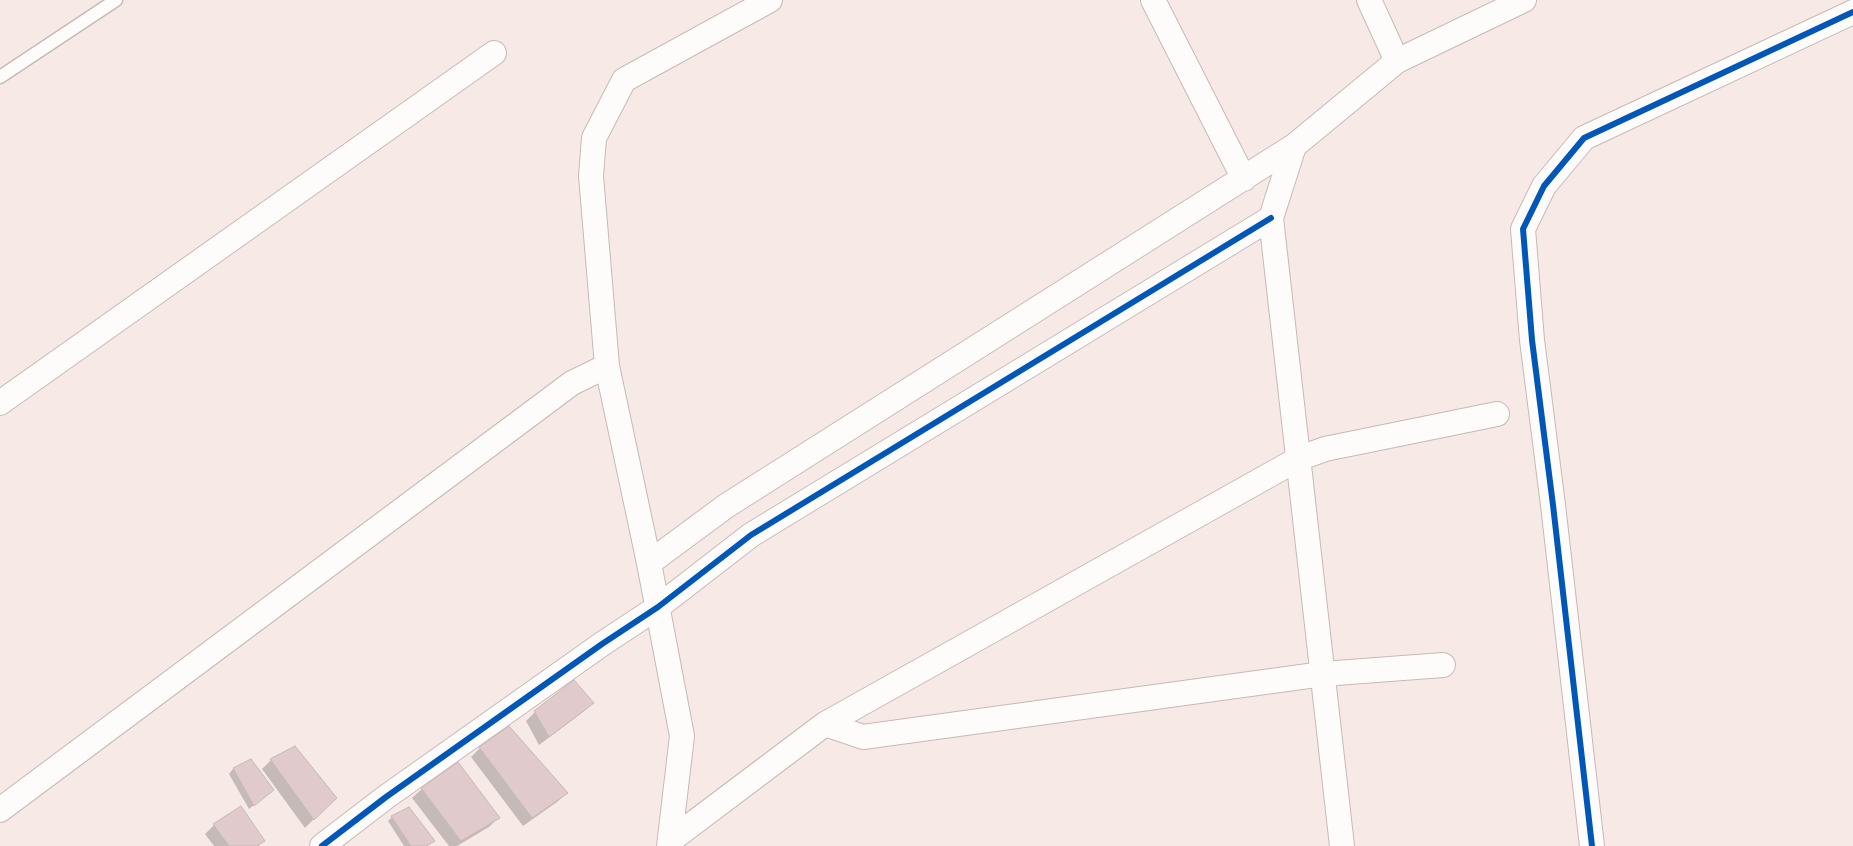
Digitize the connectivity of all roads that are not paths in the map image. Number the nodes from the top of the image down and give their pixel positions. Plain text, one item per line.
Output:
1 (116, 0) edge
2 (770, 0) edge
3 (1153, 0) edge
4 (1369, 0) edge
5 (1524, 0) edge
6 (1853, 12) edge
7 (494, 53) dead end
8 (1397, 61) junction
9 (0, 77) edge
10 (1294, 146) junction
11 (1244, 179) junction
12 (1271, 218) junction
13 (607, 366) junction
14 (0, 403) edge
15 (1497, 414) dead end
16 (1298, 459) junction
17 (649, 563) junction
18 (658, 607) junction
19 (1443, 665) dead end
20 (1323, 674) junction
21 (825, 724) junction
22 (0, 810) edge
23 (670, 843) edge
24 (322, 846) edge
25 (1342, 846) edge
26 (1592, 846) edge

1 - 9 lane
2 - 13 street
3 - 11 street
4 - 8 street
5 - 8 street
6 - 26 street
7 - 14 street
8 - 10 street
10 - 11 street
10 - 12 street
11 - 17 street
12 - 16 street
12 - 18 street
13 - 17 street
13 - 22 street
15 - 16 street
16 - 20 street
16 - 21 street
17 - 18 street
18 - 23 street
18 - 24 street
19 - 20 street
20 - 21 street
20 - 25 street
21 - 23 street

